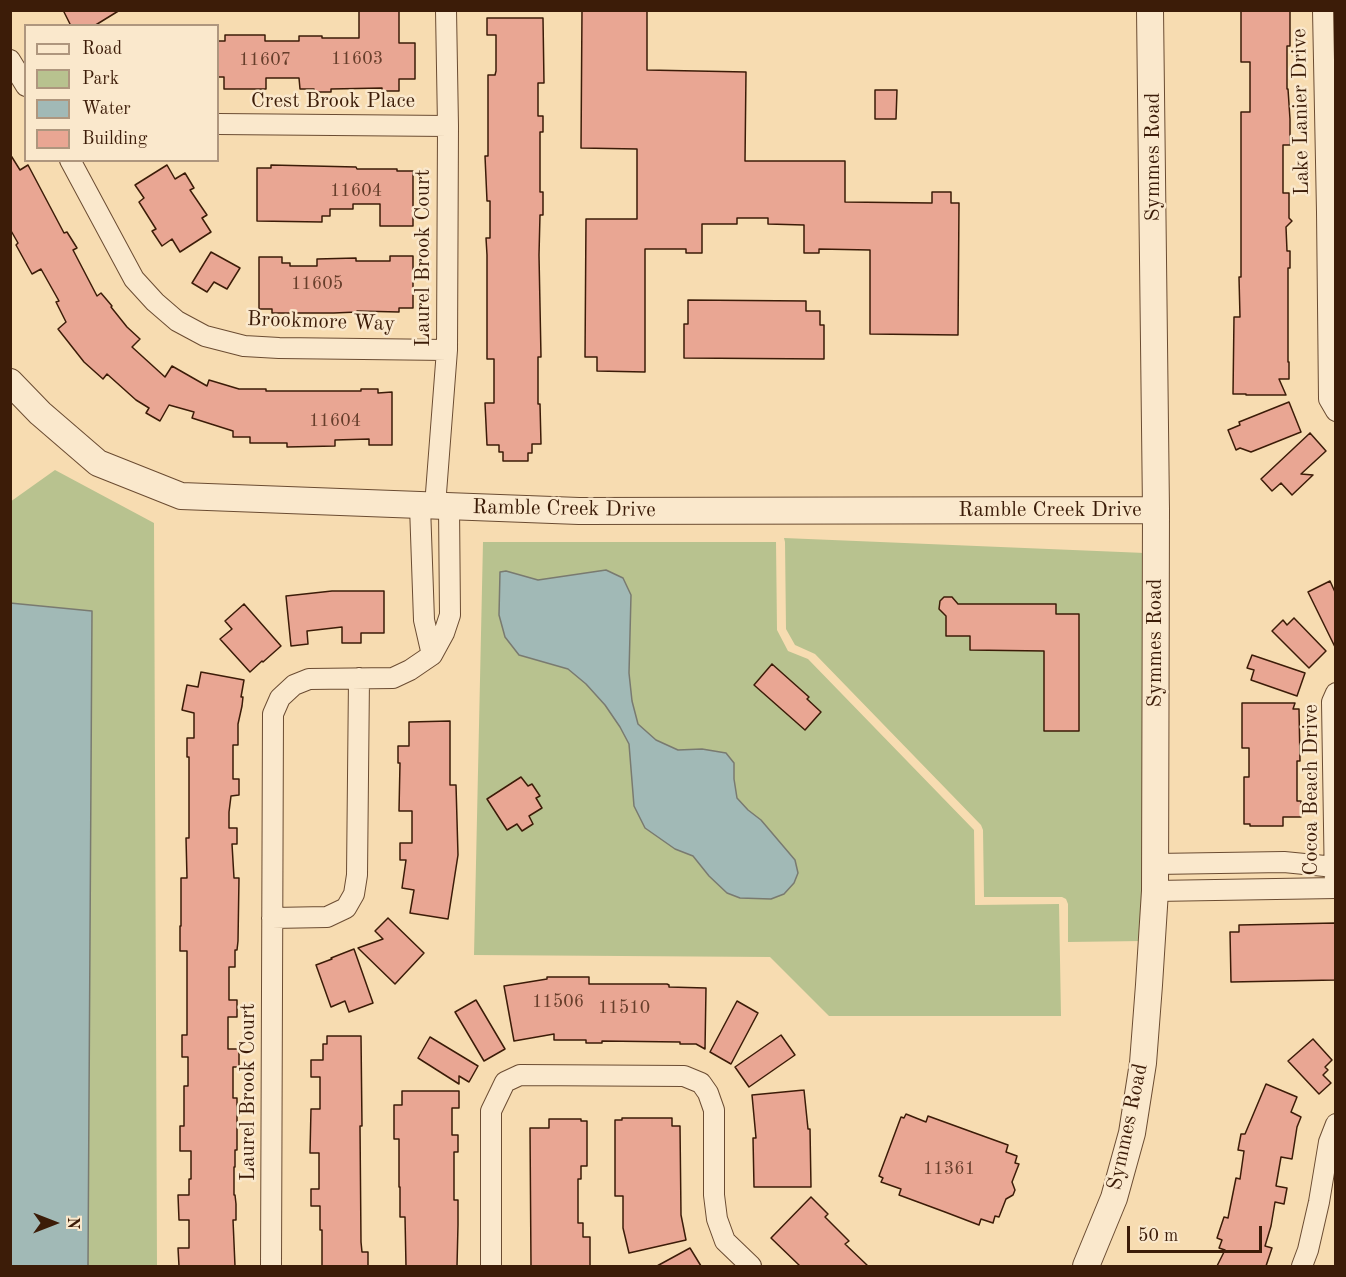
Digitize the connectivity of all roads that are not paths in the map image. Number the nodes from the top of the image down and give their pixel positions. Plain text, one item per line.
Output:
1 (446, 10) edge
2 (1150, 10) edge
3 (1323, 10) edge
4 (10, 60) edge
5 (24, 83) edge
6 (219, 124) edge
7 (448, 126) junction
8 (79, 164) edge
9 (1331, 212) edge
10 (447, 350) junction
11 (10, 382) edge
12 (1335, 411) edge
13 (435, 506) junction
14 (1156, 510) junction
15 (432, 656) junction
16 (360, 678) junction
17 (1335, 693) edge
18 (1266, 862) junction
19 (1155, 864) junction
20 (1335, 867) edge
21 (1335, 888) edge
22 (1267, 889) junction
23 (1155, 891) junction
24 (272, 918) junction
25 (1335, 1124) edge
26 (271, 1266) edge
27 (491, 1266) edge
28 (751, 1266) edge
29 (1086, 1266) edge
30 (1302, 1266) edge

1 - 7 street, Laurel Brook Court
2 - 14 street, Symmes Road
3 - 9 street, Lake Lanier Drive
4 - 5 street
6 - 7 street, Crest Brook Place
7 - 10 street, Laurel Brook Court
8 - 10 street, Brookmore Way
9 - 12 street, Lake Lanier Drive
10 - 13 street, Laurel Brook Court
11 - 13 street, Ramble Creek Drive
13 - 14 street, Ramble Creek Drive
13 - 15 street, Laurel Brook Court
13 - 15 street, Laurel Brook Court
14 - 19 street, Symmes Road
15 - 16 street, Laurel Brook Court
16 - 24 street, Laurel Brook Court
16 - 24 street
17 - 20 street, Cocoa Beach Drive
18 - 19 street
18 - 20 street
18 - 22 street
19 - 23 street, Symmes Road
20 - 21 street, Cocoa Beach Drive
21 - 22 street
22 - 23 street
23 - 29 street, Symmes Road
24 - 26 street, Laurel Brook Court
25 - 30 street
27 - 28 street

